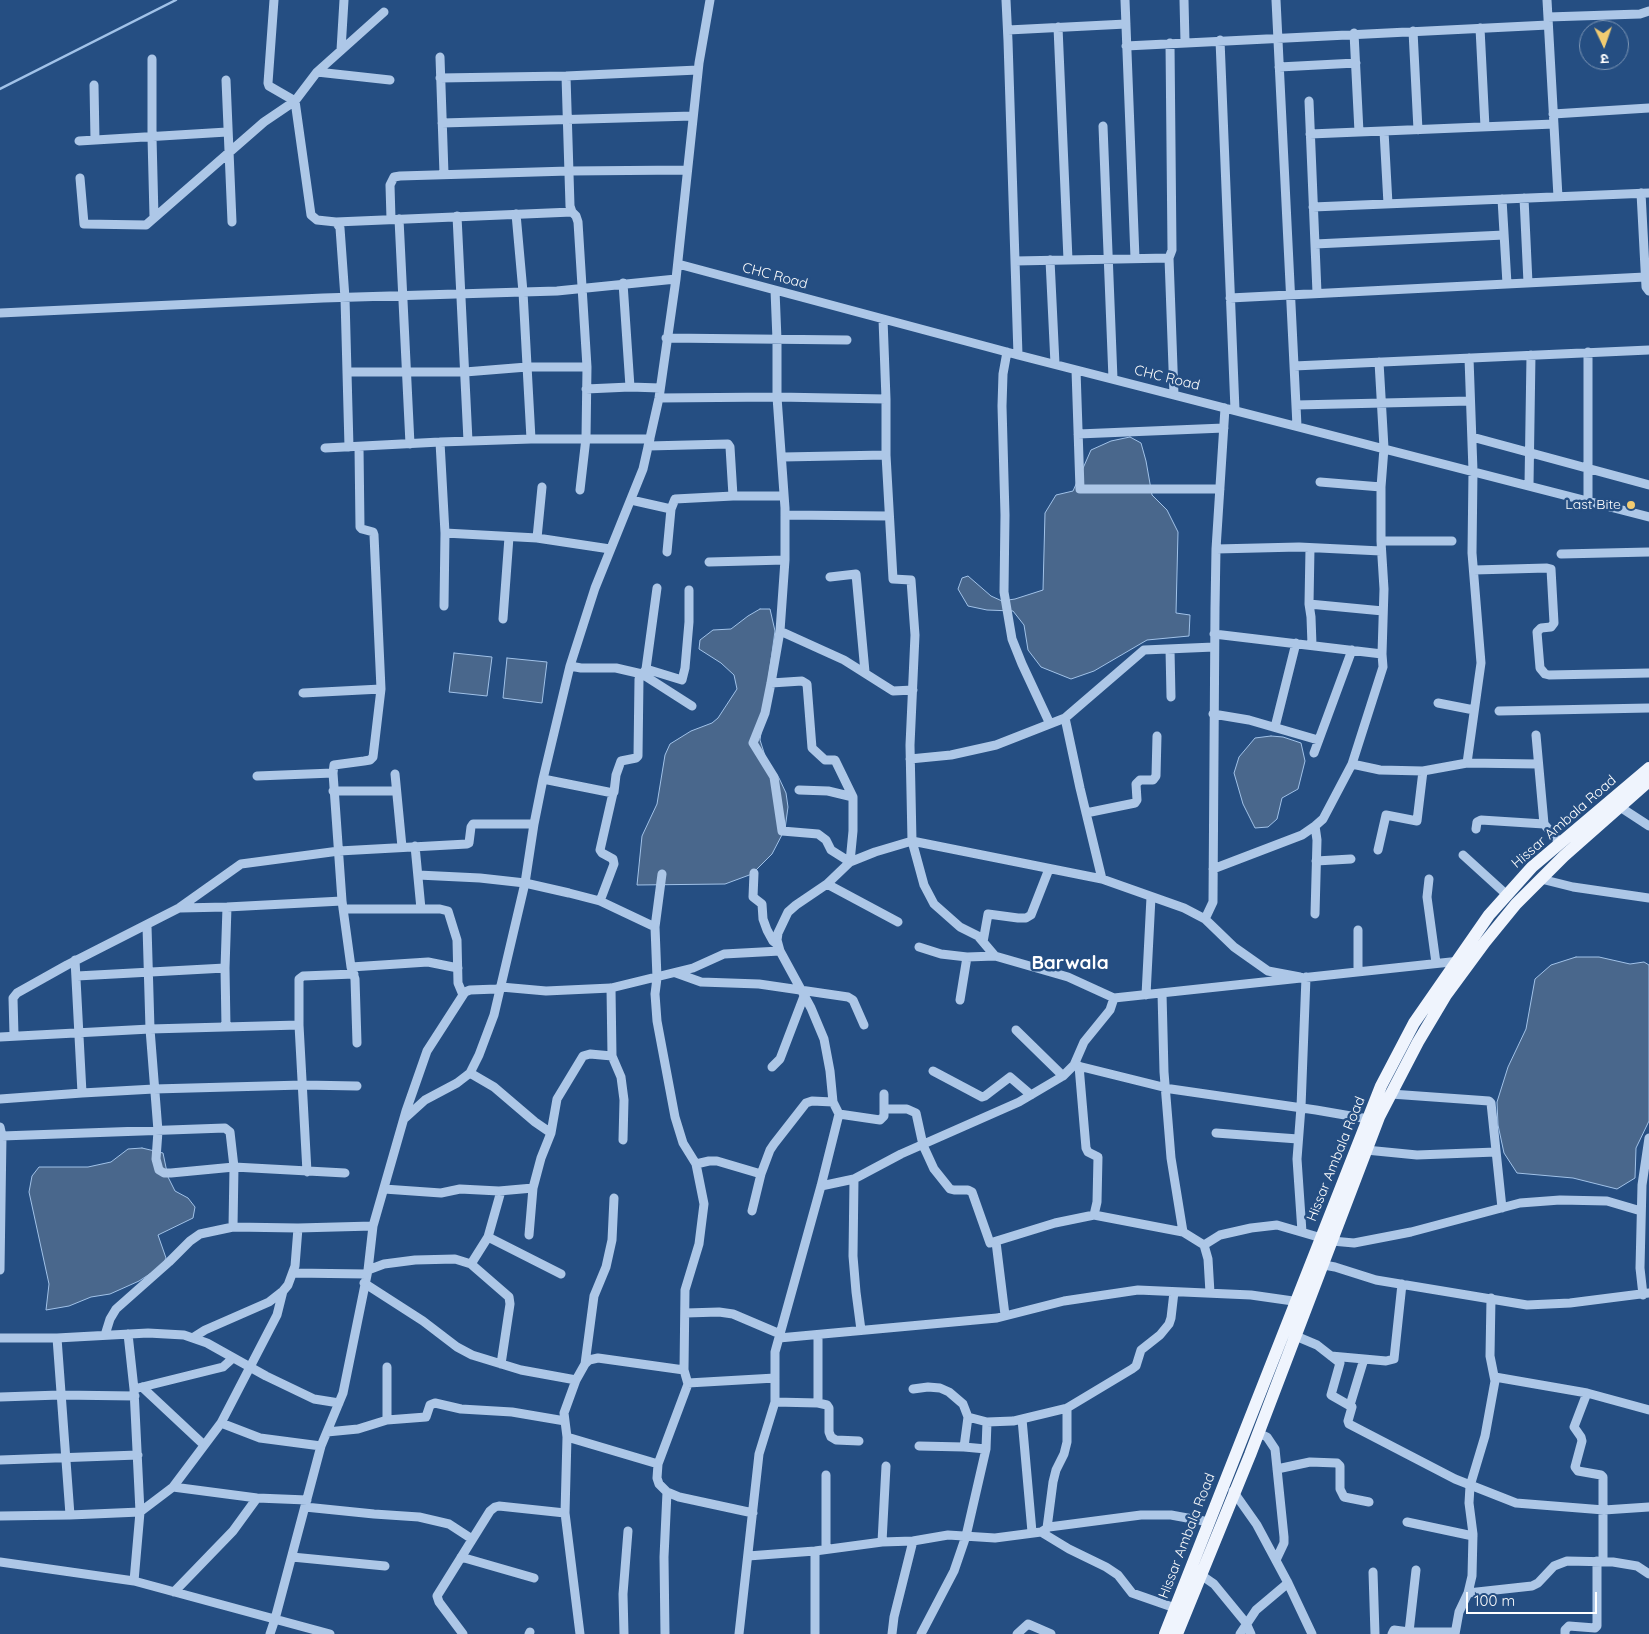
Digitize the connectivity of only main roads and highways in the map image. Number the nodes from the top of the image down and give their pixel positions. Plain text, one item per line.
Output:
1 (1649, 768) edge
2 (1649, 781) edge
3 (1373, 1120) junction
4 (1326, 1238) junction
5 (1289, 1333) junction
6 (1165, 1634) edge
7 (1177, 1634) edge

1 - 3 main road, Hissar Ambala Road
2 - 3 main road, Hissar Ambala Road
3 - 4 main road, Hissar Ambala Road
3 - 4 main road, Hissar Ambala Road
4 - 5 main road, Hissar Ambala Road
5 - 6 main road, Hissar Ambala Road
5 - 7 main road, Hissar Ambala Road

